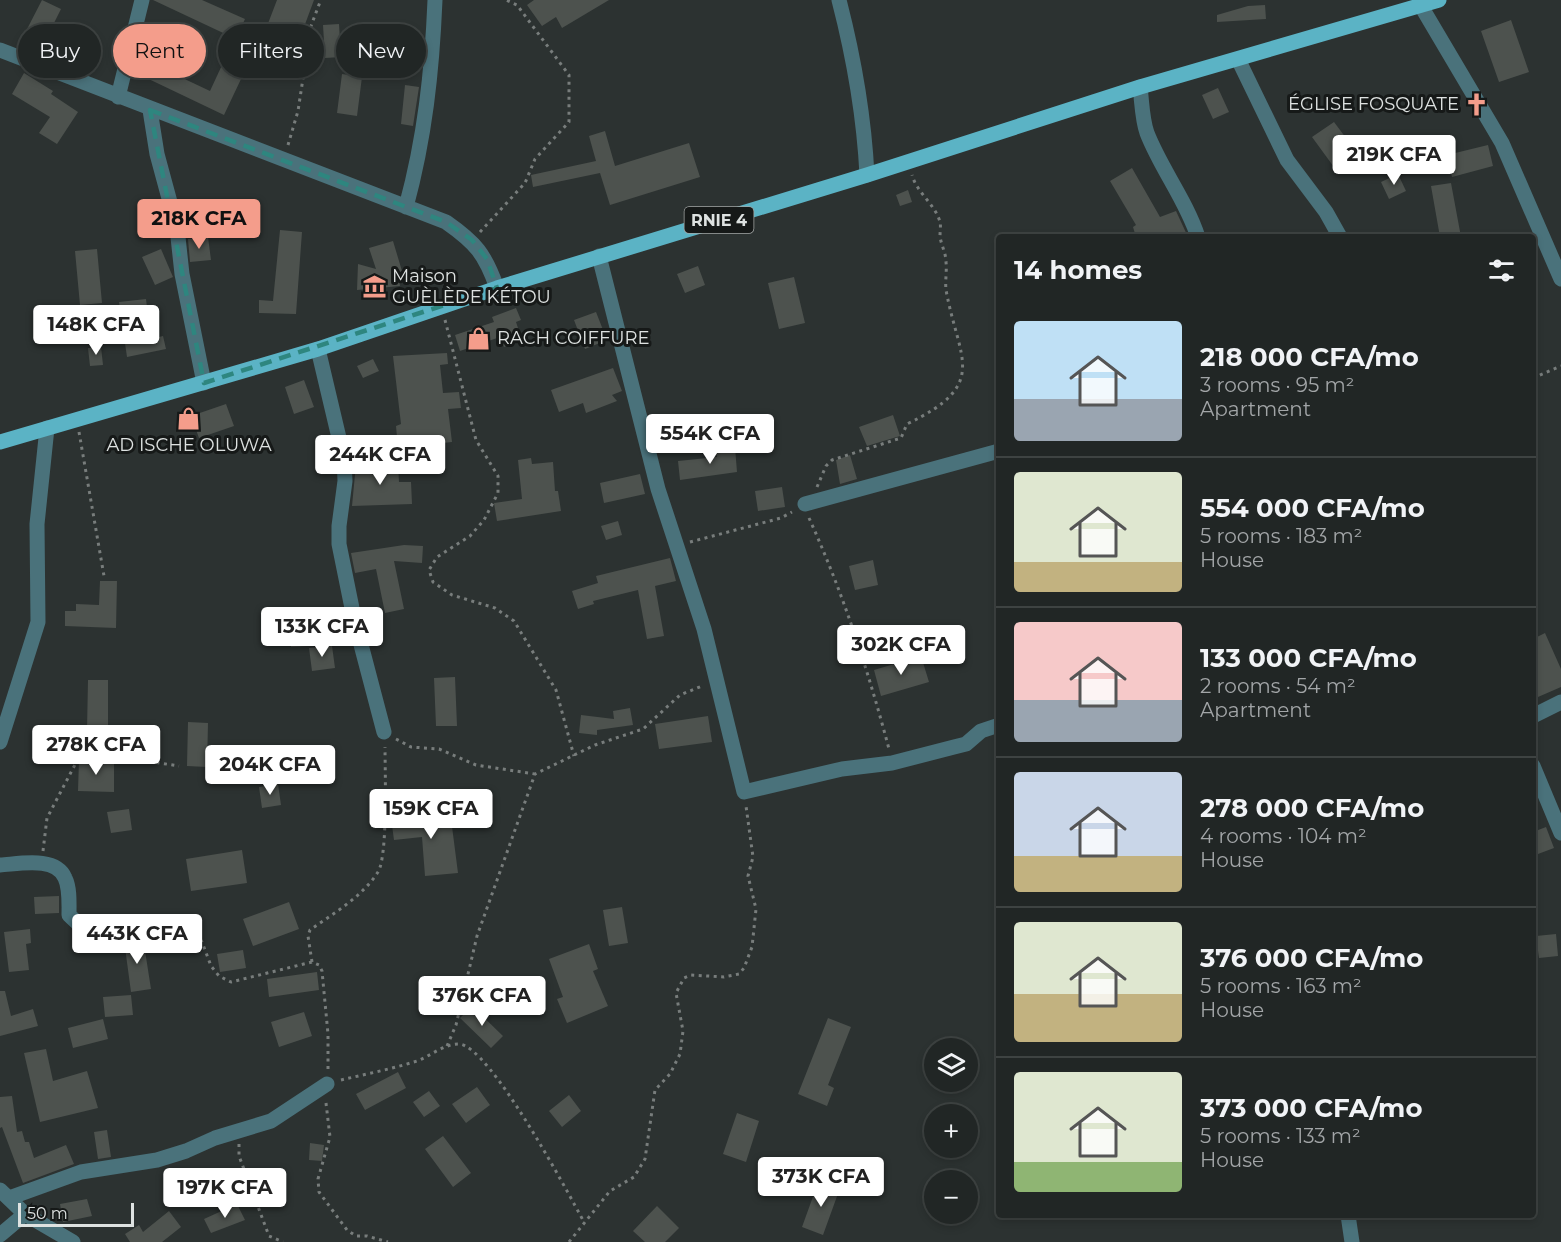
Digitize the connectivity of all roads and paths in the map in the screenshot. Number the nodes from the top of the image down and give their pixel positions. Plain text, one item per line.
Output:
1 (142, 0) edge
2 (435, 0) edge
3 (506, 0) edge
4 (839, 0) edge
5 (1439, 0) edge
6 (320, 2) dead end
7 (1421, 6) junction
8 (1, 54) edge
9 (1238, 59) junction
10 (1140, 87) junction
11 (118, 97) junction
12 (150, 110) junction
13 (283, 158) junction
14 (908, 160) junction
15 (867, 175) junction
16 (406, 207) junction
17 (1200, 234) edge
18 (1338, 234) edge
19 (472, 240) junction
20 (599, 256) junction
21 (1561, 279) edge
22 (497, 288) junction
23 (442, 307) junction
24 (318, 349) junction
25 (1561, 366) edge
26 (1536, 377) edge
27 (204, 383) junction
28 (76, 419) junction
29 (47, 428) junction
30 (0, 442) edge
31 (996, 452) edge
32 (805, 504) junction
33 (676, 546) junction
34 (104, 576) dead end
35 (715, 681) junction
36 (1561, 702) edge
37 (1536, 714) edge
38 (996, 725) edge
39 (384, 732) junction
40 (0, 742) edge
41 (574, 756) junction
42 (892, 763) junction
43 (179, 766) dead end
44 (1536, 773) edge
45 (535, 774) junction
46 (744, 792) junction
47 (1561, 833) edge
48 (32, 863) junction
49 (0, 865) edge
50 (87, 932) joint
51 (312, 962) junction
52 (447, 1046) junction
53 (327, 1084) junction
54 (244, 1131) junction
55 (4, 1194) edge
56 (25, 1214) junction
57 (1348, 1218) edge
58 (584, 1222) junction
59 (0, 1235) edge
60 (73, 1242) edge
61 (283, 1242) edge
62 (388, 1242) edge
63 (569, 1242) edge
64 (1352, 1242) edge

1 - 11 street
2 - 16 street
3 - 19 path
4 - 15 street
5 - 7 main road, RNIE 4
6 - 13 path
7 - 9 main road, RNIE 4
7 - 21 street
8 - 11 street
9 - 10 main road, RNIE 4
9 - 18 street
10 - 14 main road, RNIE 4
10 - 17 street
11 - 12 street
12 - 13 street
12 - 27 street
13 - 16 street
14 - 15 main road, RNIE 4
14 - 32 path
15 - 20 main road, RNIE 4
16 - 19 street
19 - 22 street
20 - 22 main road, RNIE 4
20 - 33 street
22 - 23 main road, RNIE 4
23 - 24 main road, RNIE 4
23 - 41 path
24 - 27 main road, RNIE 4
24 - 39 street
25 - 26 path
27 - 28 main road, RNIE 4
28 - 29 main road, RNIE 4
28 - 34 path
29 - 30 main road, RNIE 4
29 - 40 street
31 - 32 street
32 - 33 path
32 - 42 path
33 - 35 street
35 - 41 path
35 - 46 street
36 - 37 street
38 - 42 street
39 - 45 path
39 - 51 path
41 - 45 path
42 - 46 street
43 - 48 path
44 - 47 street
45 - 52 path
46 - 58 path
48 - 49 street
48 - 50 street
50 - 51 path
51 - 53 path
52 - 53 path
52 - 58 path
53 - 54 street
53 - 62 path
54 - 55 street
54 - 61 path
55 - 56 street
56 - 59 street
56 - 60 street
57 - 64 street
58 - 63 path

